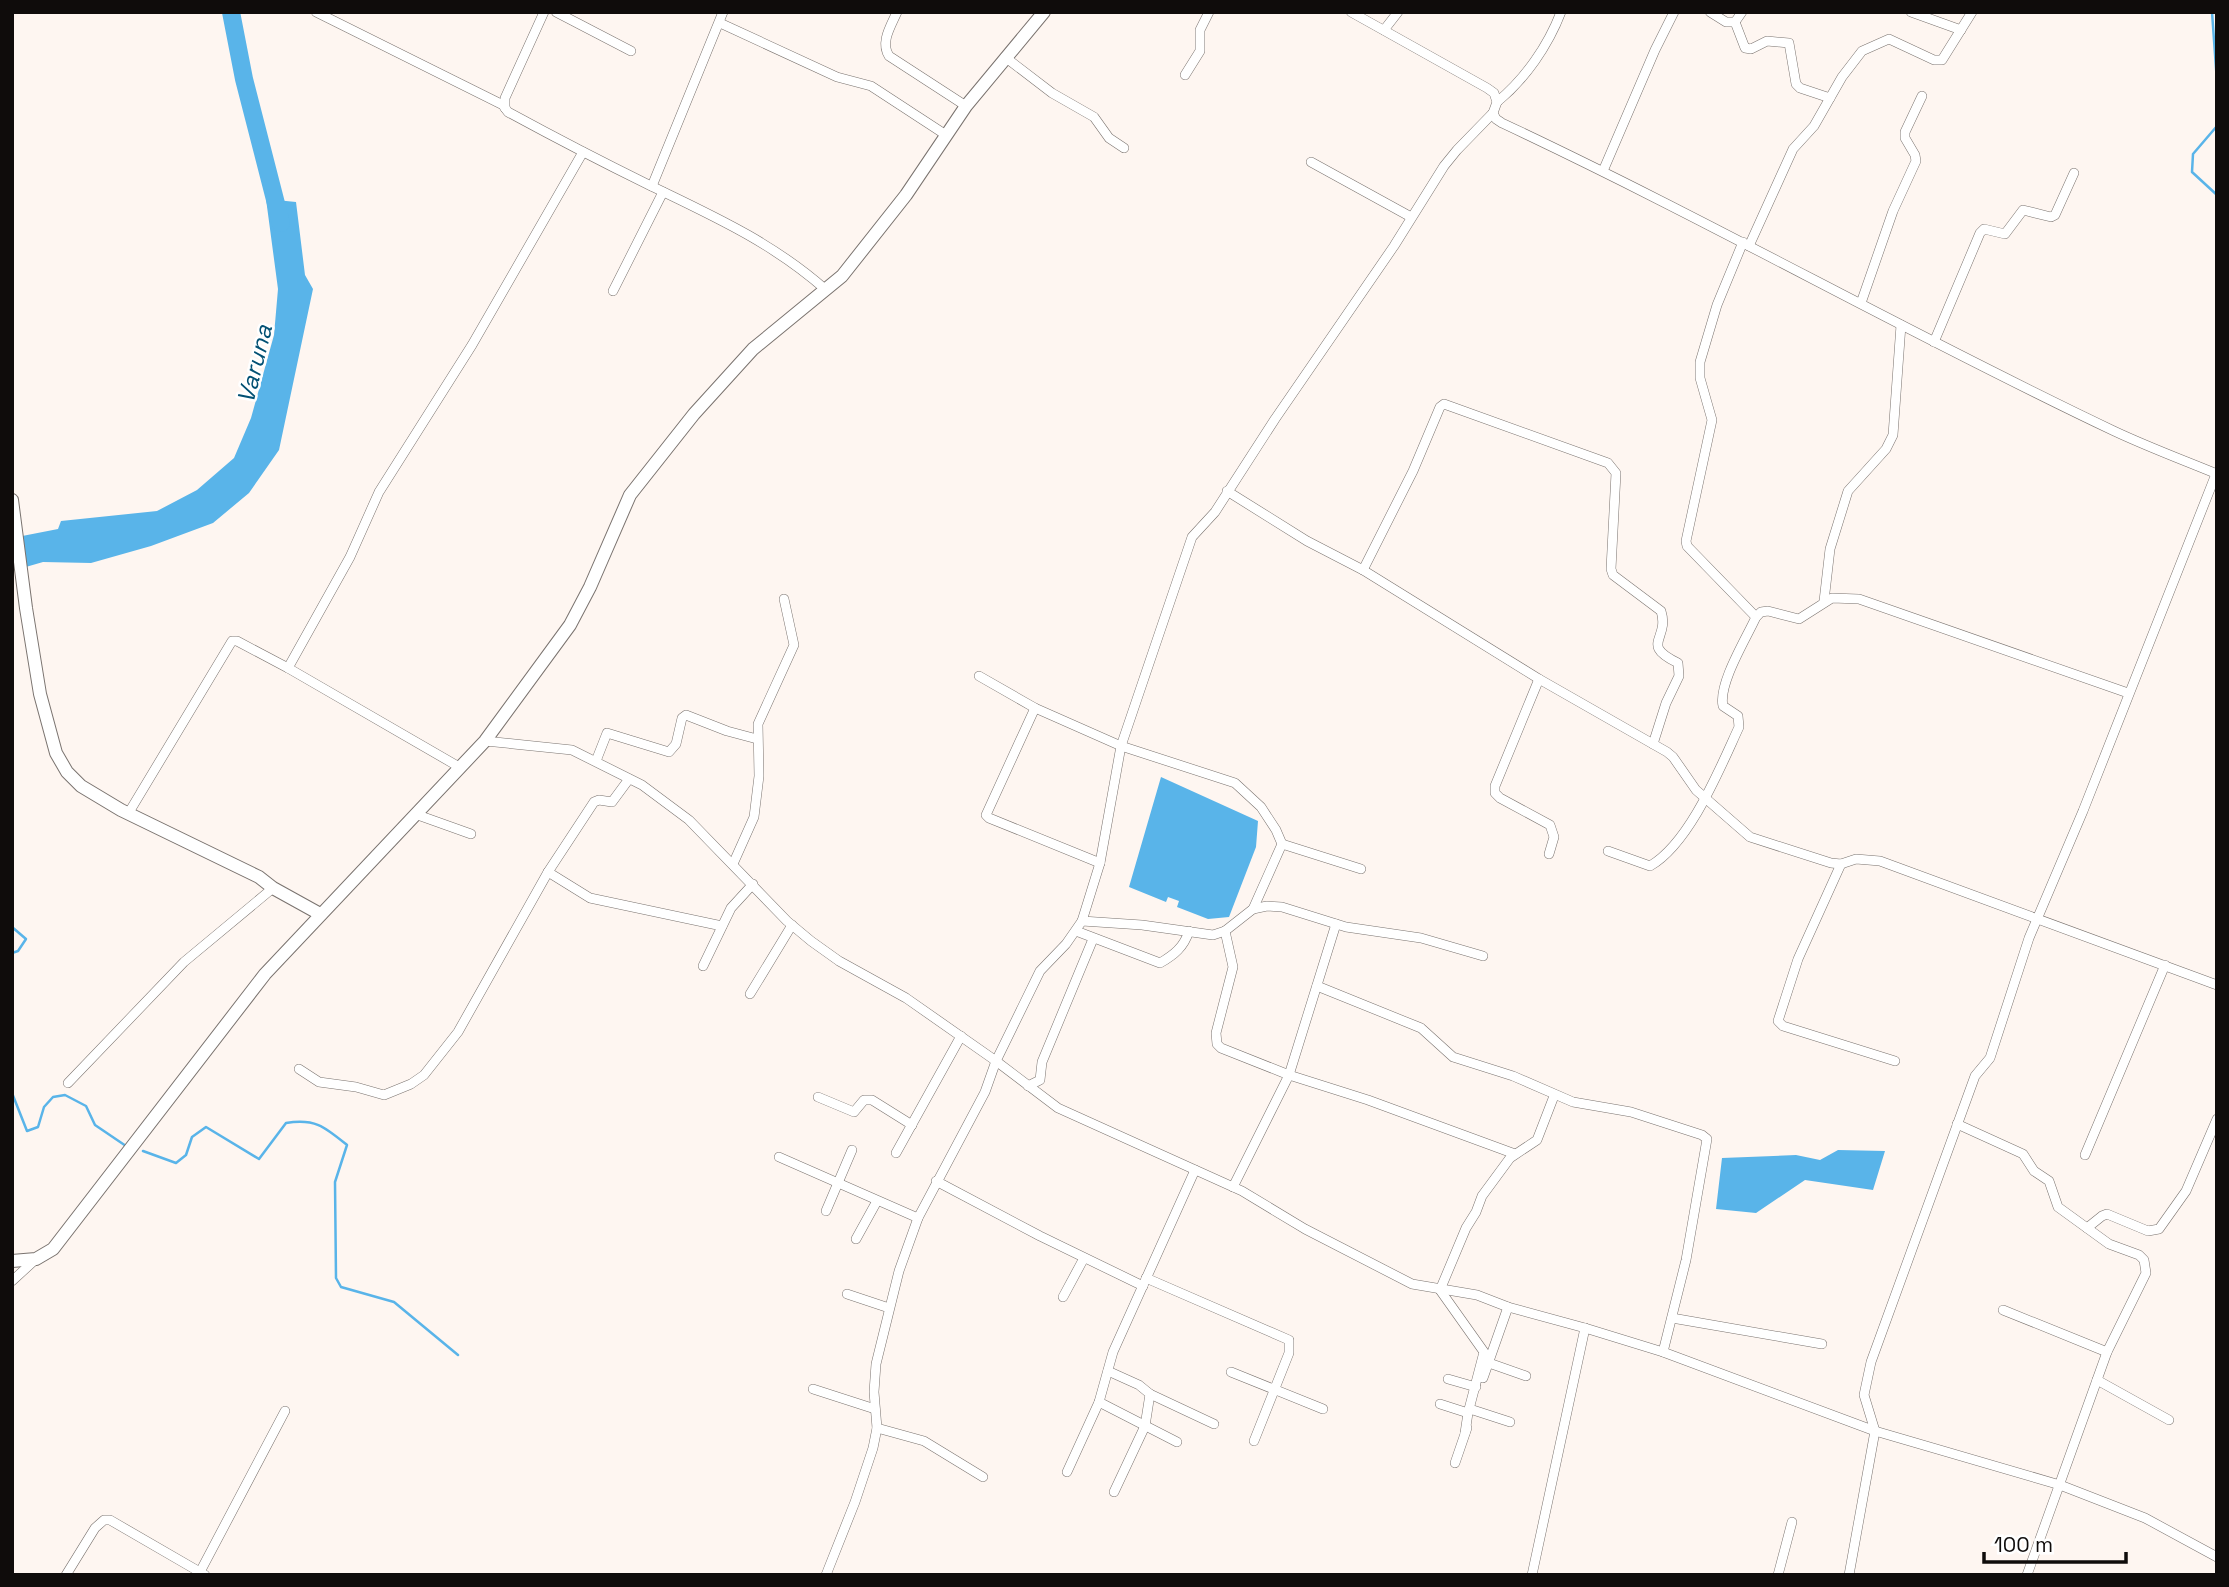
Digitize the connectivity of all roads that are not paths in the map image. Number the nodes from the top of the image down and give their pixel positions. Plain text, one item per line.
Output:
1 (316, 12) edge
2 (544, 12) edge
3 (556, 12) edge
4 (723, 12) edge
5 (897, 12) edge
6 (1044, 12) edge
7 (1209, 12) edge
8 (1351, 12) edge
9 (1398, 12) edge
10 (1561, 12) edge
11 (1674, 12) edge
12 (1710, 12) edge
13 (1742, 12) edge
14 (1911, 12) edge
15 (1972, 12) edge
16 (1735, 22) junction
17 (720, 23) junction
18 (1384, 30) junction
19 (1961, 30) junction
20 (631, 51) dead end
21 (1005, 57) junction
22 (1185, 75) dead end
23 (1922, 96) dead end
24 (1830, 98) junction
25 (1497, 102) junction
26 (966, 106) junction
27 (505, 108) junction
28 (1493, 113) junction
29 (946, 135) junction
30 (1125, 148) dead end
31 (583, 152) junction
32 (1311, 162) dead end
33 (1604, 171) junction
34 (2074, 173) dead end
35 (652, 187) junction
36 (663, 192) junction
37 (1411, 217) junction
38 (1746, 244) junction
39 (826, 290) junction
40 (613, 291) dead end
41 (1861, 303) junction
42 (1901, 325) junction
43 (1934, 342) junction
44 (2216, 474) edge
45 (1227, 491) junction
46 (12, 500) edge
47 (1363, 570) junction
48 (784, 599) dead end
49 (1824, 601) junction
50 (1756, 617) junction
51 (288, 668) junction
52 (979, 676) dead end
53 (1539, 679) junction
54 (2128, 693) junction
55 (1035, 708) junction
56 (757, 739) junction
57 (485, 741) junction
58 (1653, 744) junction
59 (1121, 746) junction
60 (596, 761) junction
61 (461, 768) junction
62 (629, 779) junction
63 (1706, 797) junction
64 (128, 814) junction
65 (415, 814) junction
66 (471, 834) dead end
67 (1282, 844) junction
68 (1608, 851) dead end
69 (1549, 854) dead end
70 (733, 863) junction
71 (1100, 863) junction
72 (1842, 864) junction
73 (1361, 869) dead end
74 (548, 872) junction
75 (753, 884) junction
76 (273, 888) junction
77 (1253, 909) junction
78 (320, 914) junction
79 (2037, 920) junction
80 (1082, 921) junction
81 (1336, 924) junction
82 (792, 925) junction
83 (722, 926) junction
84 (1076, 931) junction
85 (1225, 931) junction
86 (1189, 932) junction
87 (1093, 939) junction
88 (1483, 956) dead end
89 (703, 965) dead end
90 (2165, 965) junction
91 (2217, 985) edge
92 (1317, 986) junction
93 (750, 994) dead end
94 (961, 1036) junction
95 (996, 1061) junction
96 (1895, 1061) dead end
97 (299, 1069) dead end
98 (1289, 1075) junction
99 (68, 1083) dead end
100 (1028, 1086) junction
101 (1555, 1096) junction
102 (818, 1097) dead end
103 (2217, 1119) edge
104 (1957, 1124) junction
105 (912, 1125) junction
106 (852, 1150) dead end
107 (896, 1153) dead end
108 (1514, 1154) junction
109 (2085, 1155) dead end
110 (779, 1157) dead end
111 (1195, 1170) junction
112 (936, 1181) junction
113 (838, 1184) junction
114 (1234, 1187) junction
115 (877, 1200) junction
116 (826, 1211) dead end
117 (918, 1218) junction
118 (2087, 1228) junction
119 (856, 1239) dead end
120 (1084, 1258) junction
121 (36, 1259) junction
122 (12, 1261) edge
123 (12, 1281) edge
124 (1144, 1282) junction
125 (1440, 1290) junction
126 (846, 1294) dead end
127 (1063, 1297) dead end
128 (1508, 1307) junction
129 (889, 1308) junction
130 (2003, 1310) dead end
131 (1672, 1318) junction
132 (1585, 1328) junction
133 (1822, 1345) dead end
134 (1663, 1352) junction
135 (2107, 1352) junction
136 (1489, 1363) junction
137 (1108, 1371) junction
138 (1231, 1372) dead end
139 (1526, 1376) dead end
140 (1448, 1379) dead end
141 (2097, 1380) junction
142 (1476, 1387) junction
143 (813, 1390) dead end
144 (1274, 1390) junction
145 (1150, 1394) junction
146 (1099, 1402) junction
147 (1440, 1404) dead end
148 (875, 1409) junction
149 (1324, 1409) dead end
150 (285, 1411) dead end
151 (1470, 1411) junction
152 (2169, 1420) dead end
153 (1510, 1422) dead end
154 (1214, 1424) dead end
155 (1145, 1426) junction
156 (877, 1428) junction
157 (1875, 1431) junction
158 (1254, 1441) dead end
159 (1177, 1442) dead end
160 (1455, 1462) dead end
161 (1067, 1472) dead end
162 (983, 1477) dead end
163 (2060, 1485) junction
164 (1114, 1492) dead end
165 (1792, 1522) dead end
166 (2217, 1557) edge
167 (202, 1573) edge
168 (66, 1575) edge
169 (826, 1575) edge
170 (1532, 1575) edge
171 (1778, 1575) edge
172 (1849, 1575) edge
173 (2027, 1575) edge

1 - 27 street
2 - 27 street
3 - 20 street
4 - 17 street
5 - 26 street
6 - 21 street
7 - 22 street
8 - 18 street
9 - 18 street
10 - 25 street
11 - 33 street
12 - 16 street
13 - 16 street
14 - 19 street
15 - 19 street
16 - 24 street
17 - 29 street
17 - 35 street
18 - 25 street
19 - 24 street
21 - 26 street
21 - 30 street
23 - 41 street
24 - 38 street
25 - 28 street
26 - 29 street
27 - 31 street
28 - 33 street
28 - 37 street
29 - 39 street
31 - 35 street
31 - 51 street
32 - 37 street
33 - 38 street
34 - 43 street
35 - 36 street
36 - 39 street
36 - 40 street
37 - 45 street
38 - 41 street
38 - 50 street
39 - 57 street
41 - 42 street
42 - 43 street
42 - 49 street
43 - 44 street
44 - 54 street
45 - 47 street
45 - 59 street
46 - 64 street
47 - 53 street
47 - 58 street
48 - 56 street
49 - 50 street
49 - 54 street
50 - 63 street
51 - 61 street
51 - 64 street
52 - 55 street
53 - 58 street
53 - 69 street
54 - 79 street
55 - 59 street
55 - 71 street
56 - 60 street
56 - 70 street
57 - 60 street
57 - 61 street
58 - 63 street
59 - 67 street
59 - 71 street
60 - 62 street
61 - 65 street
62 - 70 street
62 - 74 street
63 - 68 street
63 - 72 street
64 - 76 street
65 - 66 street
65 - 78 street
67 - 73 street
67 - 77 street
70 - 75 street
71 - 80 street
72 - 79 street
72 - 96 street
74 - 83 street
74 - 97 street
75 - 82 street
75 - 83 street
76 - 78 street
76 - 99 street
77 - 81 street
77 - 85 street
78 - 121 street
79 - 90 street
79 - 104 street
80 - 84 street
80 - 86 street
81 - 88 street
81 - 92 street
82 - 93 street
82 - 94 street
83 - 89 street
84 - 87 street
84 - 95 street
85 - 86 street
85 - 98 street
86 - 87 street
87 - 100 street
90 - 91 street
90 - 109 street
92 - 98 street
92 - 101 street
94 - 95 street
94 - 105 street
95 - 100 street
95 - 112 street
98 - 108 street
98 - 114 street
100 - 111 street
101 - 108 street
101 - 131 street
102 - 105 street
103 - 118 street
104 - 118 street
104 - 157 street
105 - 107 street
106 - 113 street
108 - 125 street
110 - 113 street
111 - 114 street
111 - 124 street
112 - 117 street
112 - 120 street
113 - 115 street
113 - 116 street
114 - 125 street
115 - 117 street
115 - 119 street
117 - 129 street
118 - 135 street
120 - 124 street
120 - 127 street
121 - 122 street
121 - 123 street
124 - 137 street
124 - 144 street
125 - 128 street
125 - 142 street
126 - 129 street
128 - 132 street
128 - 136 street
129 - 148 street
130 - 135 street
131 - 133 street
131 - 134 street
132 - 134 street
132 - 170 street
134 - 157 street
135 - 141 street
136 - 139 street
136 - 151 street
137 - 145 street
137 - 146 street
138 - 144 street
140 - 142 street
141 - 152 street
141 - 163 street
142 - 151 street
143 - 148 street
144 - 149 street
144 - 158 street
145 - 154 street
145 - 155 street
146 - 155 street
146 - 161 street
147 - 151 street
148 - 156 street
150 - 167 street
151 - 153 street
151 - 160 street
155 - 159 street
155 - 164 street
156 - 162 street
156 - 169 street
157 - 163 street
157 - 172 street
163 - 166 street
163 - 173 street
165 - 171 street
167 - 168 street

